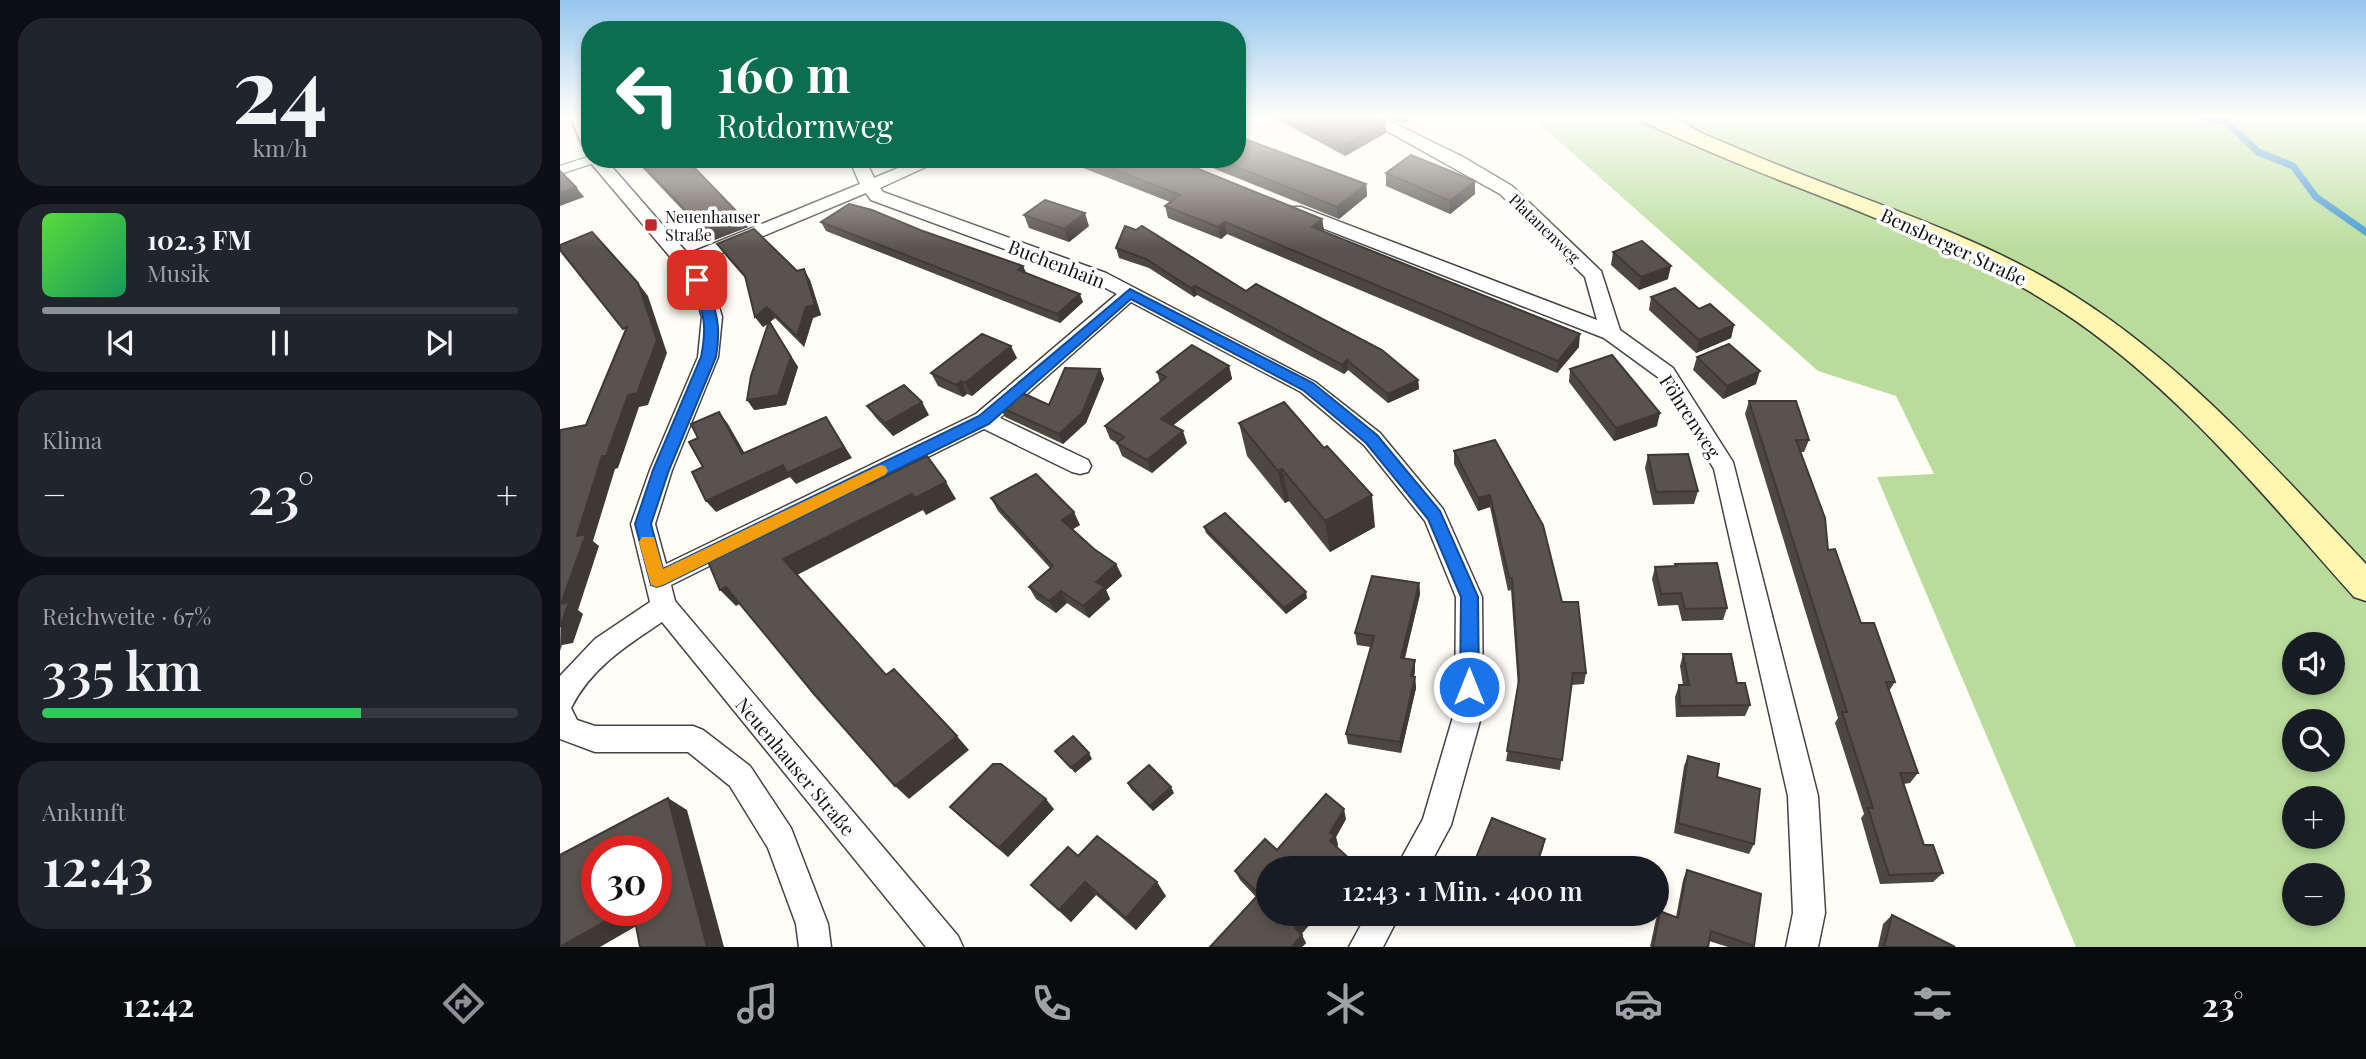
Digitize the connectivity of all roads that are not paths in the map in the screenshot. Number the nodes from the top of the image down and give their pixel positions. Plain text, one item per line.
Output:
1 (1455, 160) edge
2 (1745, 160) edge
3 (581, 163) edge
4 (603, 168) edge
5 (861, 168) edge
6 (912, 168) edge
7 (560, 170) edge
8 (870, 187) junction
9 (1270, 201) edge
10 (685, 262) junction
11 (1130, 293) junction
12 (1611, 333) junction
13 (984, 420) junction
14 (1080, 466) dead end
15 (657, 580) junction
16 (2366, 587) edge
17 (664, 606) junction
18 (560, 703) edge
19 (560, 713) edge
20 (1418, 856) edge
21 (1377, 926) edge
22 (815, 947) edge
23 (947, 947) edge
24 (1365, 947) edge
25 (1802, 947) edge

1 - 12 street, Platanenweg
2 - 16 main road, Bensberger Straße
3 - 7 lane
4 - 10 street, Neuenhauser Straße
5 - 8 street
6 - 8 street
8 - 10 street
8 - 11 street, Buchenhain
9 - 12 street, Föhrenweg
10 - 15 street, Neuenhauser Straße
11 - 13 street
11 - 20 street, Buchenhain
12 - 25 street, Föhrenweg
13 - 14 street
13 - 15 street
15 - 17 street, Neuenhauser Straße
17 - 18 street
17 - 23 street, Neuenhauser Straße
19 - 22 street
21 - 24 street

